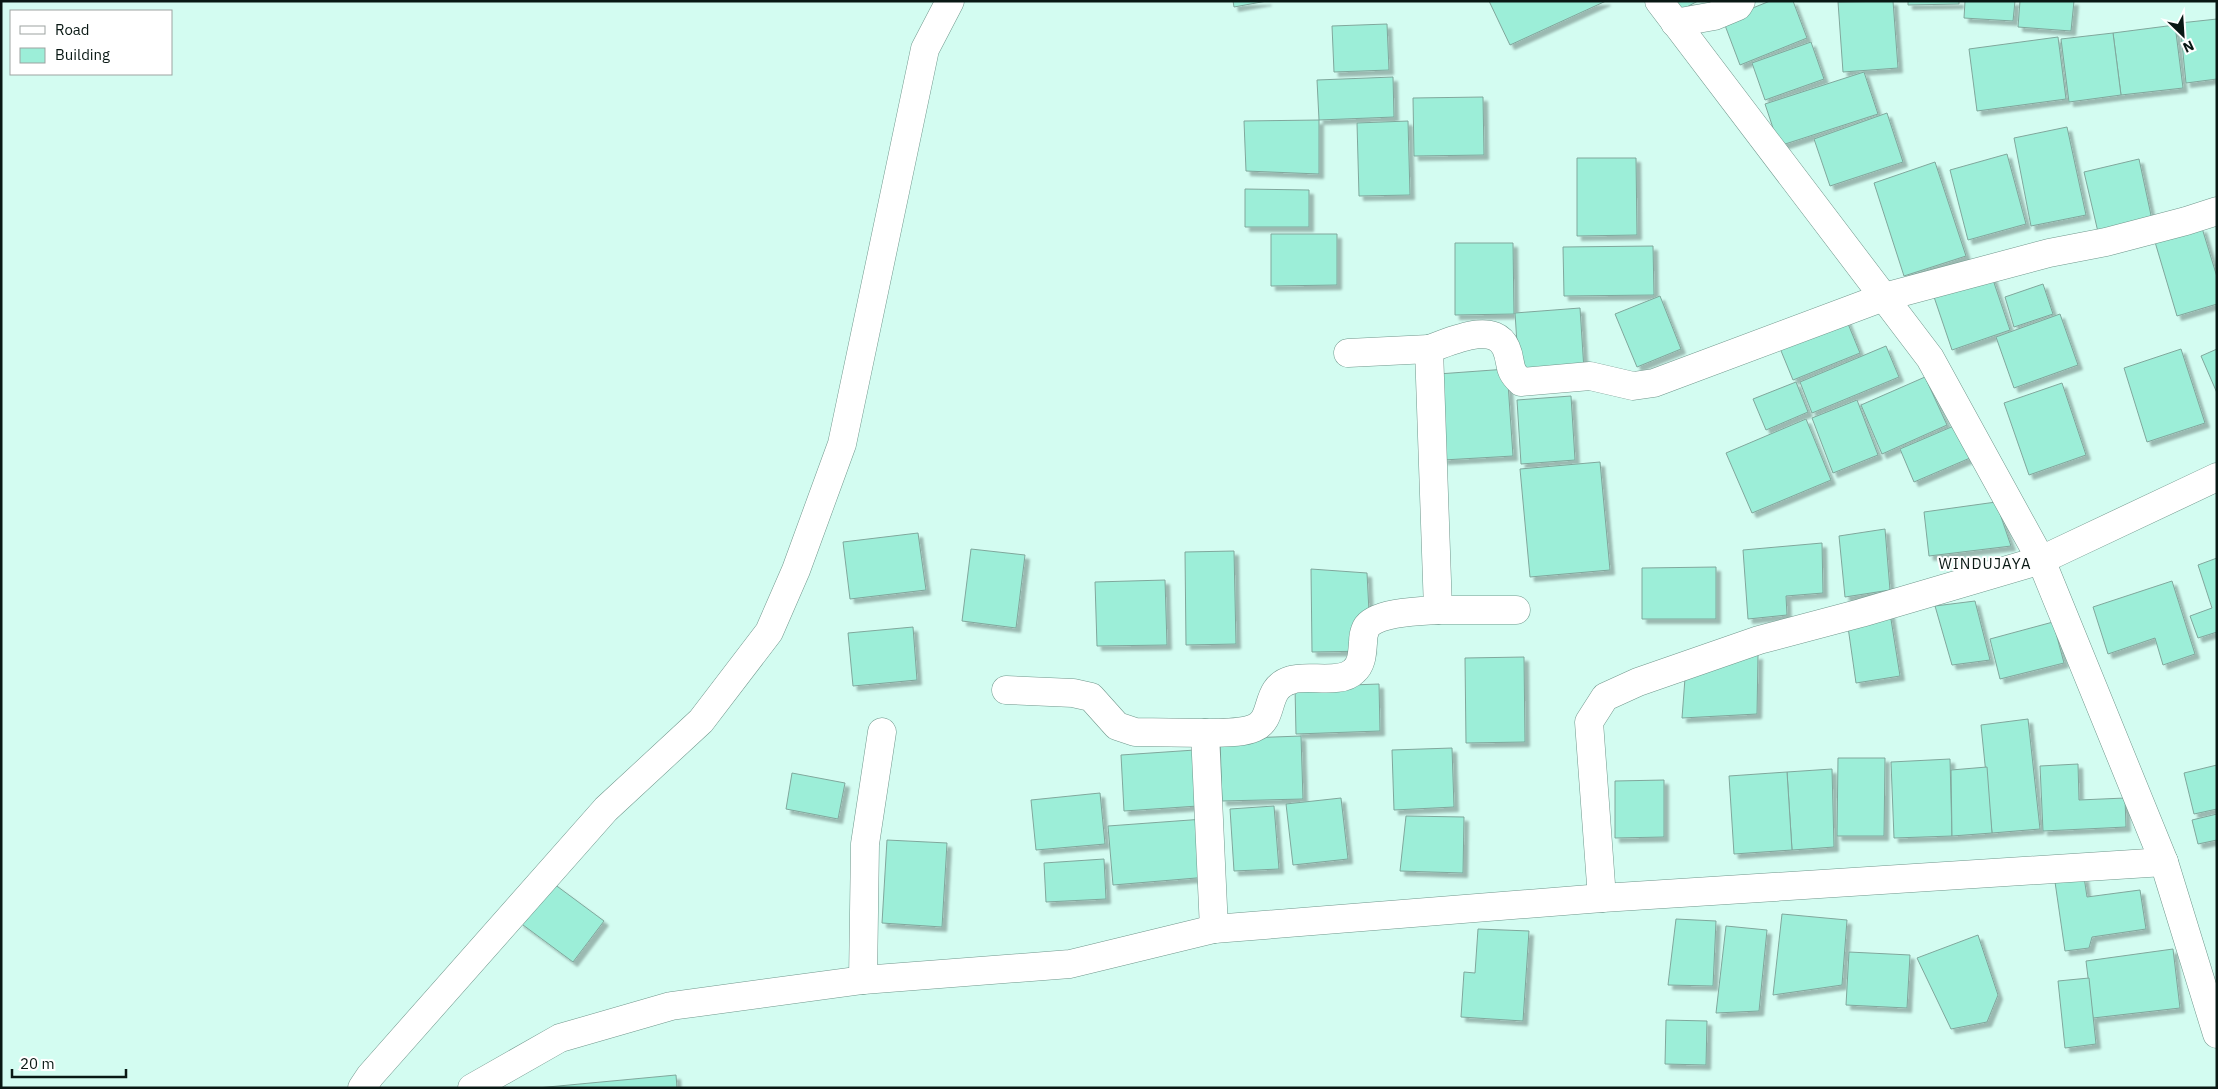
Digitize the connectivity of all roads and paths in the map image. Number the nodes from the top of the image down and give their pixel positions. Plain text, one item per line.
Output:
1 (950, 1) edge
2 (1659, 1) edge
3 (1741, 1) edge
4 (1675, 23) junction
5 (2217, 211) edge
6 (1884, 297) junction
7 (1429, 349) junction
8 (1348, 353) dead end
9 (2217, 477) edge
10 (2041, 560) junction
11 (1438, 610) junction
12 (1516, 610) dead end
13 (1006, 690) dead end
14 (882, 732) dead end
15 (1205, 733) junction
16 (2164, 862) junction
17 (1602, 898) junction
18 (1214, 929) junction
19 (863, 980) junction
20 (2217, 1034) edge
21 (362, 1088) edge
22 (472, 1088) edge

1 - 21 street
2 - 4 street
3 - 4 street
4 - 6 street
5 - 6 street
6 - 7 street
6 - 10 street
7 - 8 street
7 - 11 street
9 - 10 street
10 - 16 street
10 - 17 street
11 - 12 street
11 - 15 street
13 - 15 street
14 - 19 street
15 - 18 street
16 - 17 street
16 - 20 street
17 - 18 street
18 - 19 street
19 - 22 street

